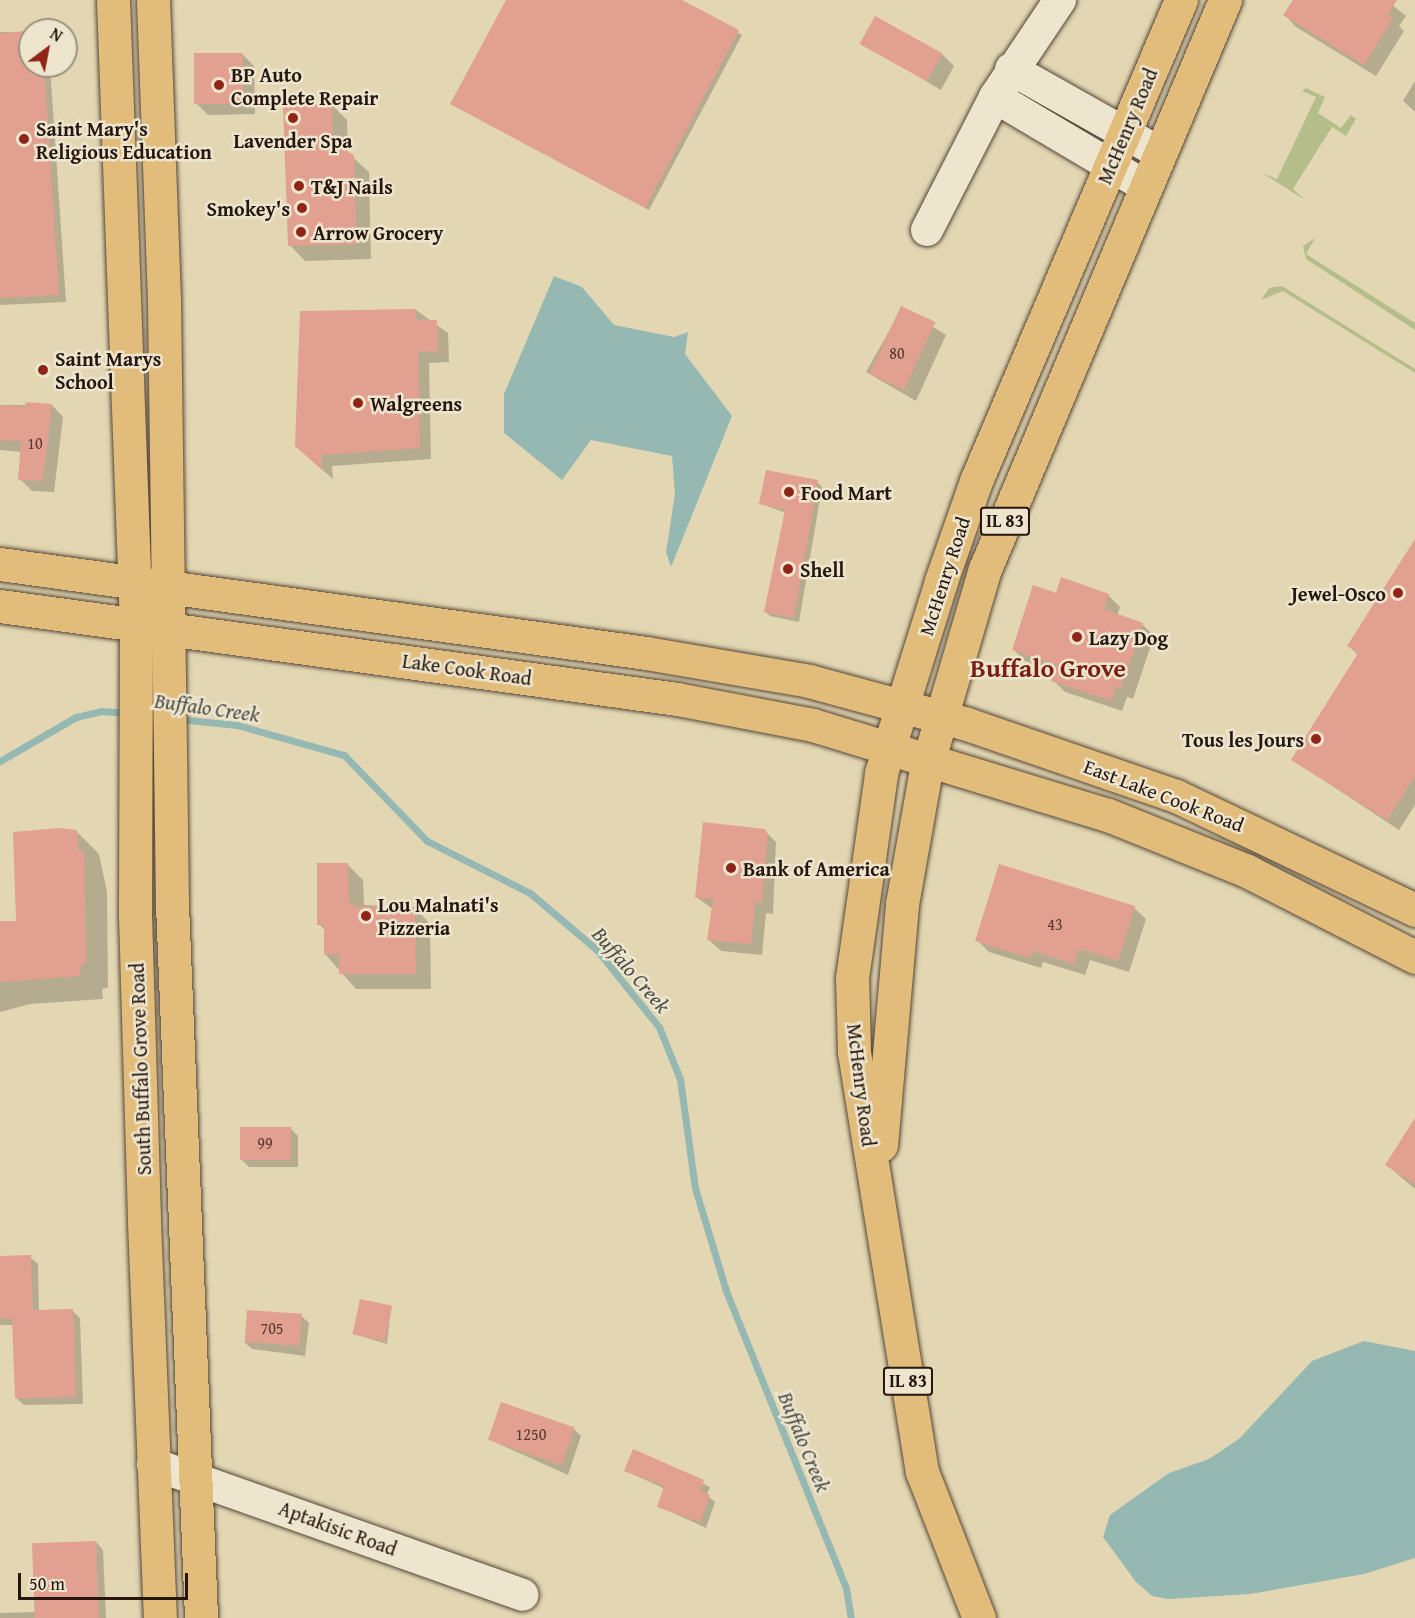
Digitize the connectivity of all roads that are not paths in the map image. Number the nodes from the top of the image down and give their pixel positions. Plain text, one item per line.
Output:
1 (113, 0) edge
2 (153, 0) edge
3 (1060, 0) edge
4 (1181, 0) edge
5 (1225, 0) edge
6 (1011, 69) junction
7 (994, 97) junction
8 (1125, 131) junction
9 (1160, 153) junction
10 (1107, 167) junction
11 (1145, 186) junction
12 (927, 230) dead end
13 (123, 283) junction
14 (163, 283) junction
15 (0, 564) edge
16 (134, 583) junction
17 (168, 589) junction
18 (0, 606) edge
19 (152, 626) junction
20 (903, 704) junction
21 (941, 716) junction
22 (890, 745) junction
23 (929, 756) junction
24 (1415, 910) edge
25 (1415, 957) edge
26 (876, 1185) junction
27 (153, 1464) junction
28 (195, 1477) junction
29 (522, 1595) dead end
30 (160, 1618) edge
31 (201, 1618) edge
32 (979, 1618) edge

1 - 13 main road, South Buffalo Grove Road
2 - 14 main road, South Buffalo Grove Road
3 - 6 street
4 - 8 main road, McHenry Road / IL 83
5 - 9 main road, McHenry Road / IL 83
6 - 7 street
6 - 8 street
7 - 10 street
7 - 12 street
8 - 9 street
8 - 10 main road, McHenry Road / IL 83
9 - 11 main road, McHenry Road / IL 83
10 - 11 street
10 - 20 main road, McHenry Road / IL 83
11 - 21 main road, McHenry Road / IL 83
13 - 14 main road
13 - 16 main road, South Buffalo Grove Road
14 - 17 main road, South Buffalo Grove Road
15 - 16 main road, Lake Cook Road
16 - 17 main road, Lake Cook Road
16 - 19 main road, South Buffalo Grove Road
17 - 19 main road, South Buffalo Grove Road
17 - 20 main road, Lake Cook Road
18 - 19 main road, Lake Cook Road
19 - 22 main road, Lake Cook Road
19 - 27 main road, South Buffalo Grove Road
19 - 28 main road, South Buffalo Grove Road
20 - 21 main road, East Lake Cook Road
20 - 22 main road, McHenry Road / IL 83
21 - 23 main road, McHenry Road / IL 83
21 - 24 main road, East Lake Cook Road
22 - 23 main road, Lake Cook Road
22 - 26 main road, McHenry Road / IL 83
23 - 25 main road, East Lake Cook Road
23 - 26 main road, McHenry Road / IL 83
26 - 32 main road, McHenry Road / IL 83
27 - 28 street, Aptakisic Road
27 - 30 main road, South Buffalo Grove Road
28 - 29 street, Aptakisic Road
28 - 31 main road, South Buffalo Grove Road

